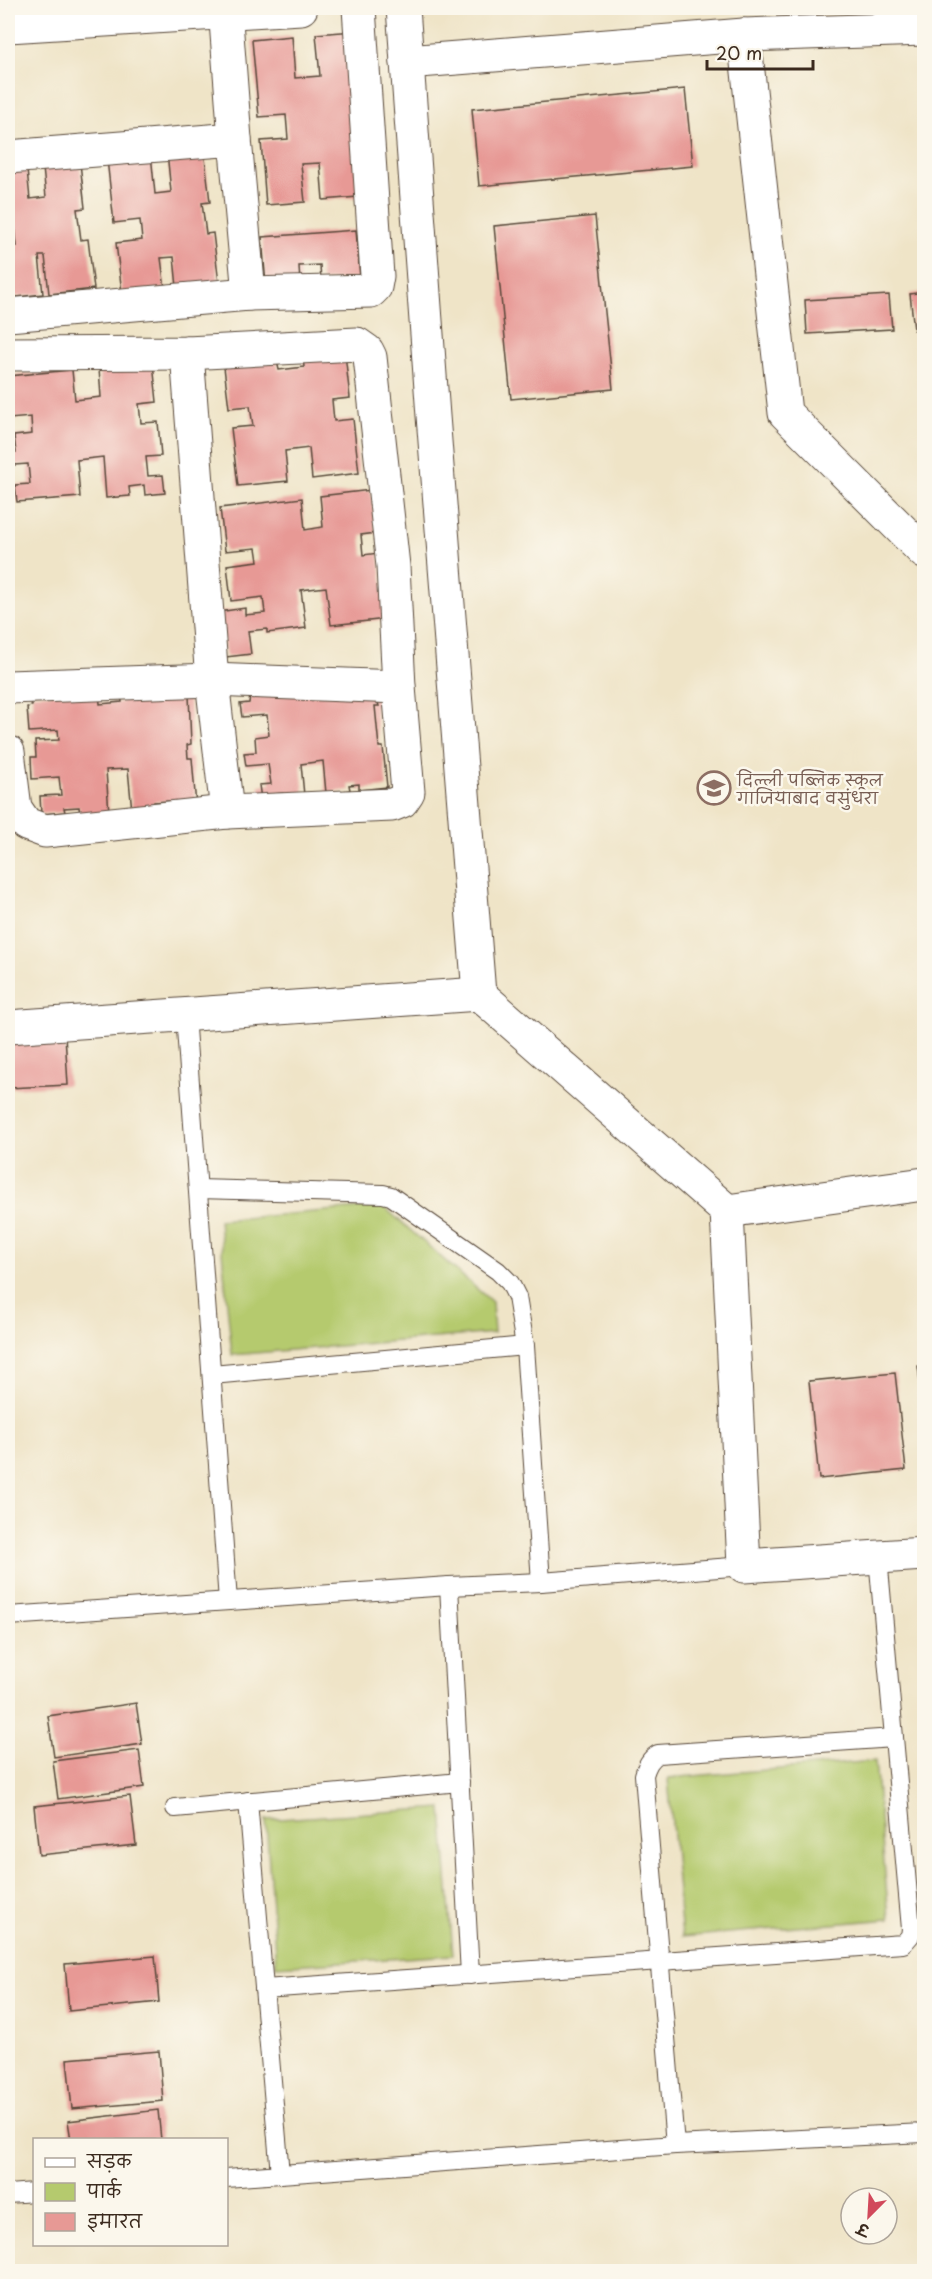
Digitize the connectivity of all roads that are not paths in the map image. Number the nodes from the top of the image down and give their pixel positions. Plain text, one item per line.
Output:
1 (301, 8) edge
2 (359, 8) edge
3 (404, 8) edge
4 (225, 10) edge
5 (104, 14) edge
6 (8, 26) edge
7 (924, 29) edge
8 (744, 35) junction
9 (407, 62) junction
10 (234, 139) junction
11 (8, 158) edge
12 (249, 294) junction
13 (8, 315) edge
14 (187, 353) junction
15 (8, 354) edge
16 (924, 552) edge
17 (212, 680) junction
18 (8, 687) edge
19 (399, 687) junction
20 (8, 752) edge
21 (227, 812) junction
22 (479, 994) junction
23 (185, 1014) junction
24 (8, 1027) edge
25 (924, 1184) edge
26 (198, 1189) junction
27 (727, 1211) junction
28 (525, 1346) junction
29 (212, 1375) junction
30 (924, 1554) edge
31 (878, 1557) junction
32 (744, 1566) junction
33 (541, 1582) junction
34 (449, 1586) junction
35 (228, 1601) junction
36 (8, 1616) edge
37 (894, 1738) junction
38 (460, 1782) junction
39 (248, 1801) junction
40 (175, 1808) dead end
41 (660, 1961) junction
42 (470, 1975) junction
43 (264, 1989) junction
44 (924, 2133) edge
45 (675, 2145) junction
46 (280, 2174) junction
47 (228, 2178) edge
48 (33, 2192) edge
49 (8, 2194) edge

1 - 4 street
2 - 12 street
3 - 9 street
4 - 5 street
4 - 10 street
5 - 6 street
7 - 8 street
8 - 9 street
8 - 16 street
9 - 22 street
10 - 11 street
10 - 12 street
12 - 13 street
14 - 15 street
14 - 17 street
14 - 19 street
17 - 18 street
17 - 19 street
17 - 21 street
19 - 21 street
20 - 21 street
22 - 23 street
22 - 27 street
23 - 24 street
23 - 26 lane
25 - 27 street
26 - 28 lane
26 - 29 lane
27 - 32 street
28 - 29 lane
28 - 33 lane
29 - 35 lane
30 - 31 street
31 - 32 street
31 - 37 lane
32 - 33 lane
33 - 34 lane
34 - 35 lane
34 - 38 lane
35 - 36 lane
37 - 41 lane
37 - 41 lane
38 - 39 lane
38 - 42 lane
39 - 40 lane
39 - 43 lane
41 - 42 lane
41 - 45 lane
42 - 43 lane
43 - 46 lane
44 - 45 lane
45 - 46 lane
46 - 47 lane
48 - 49 lane

